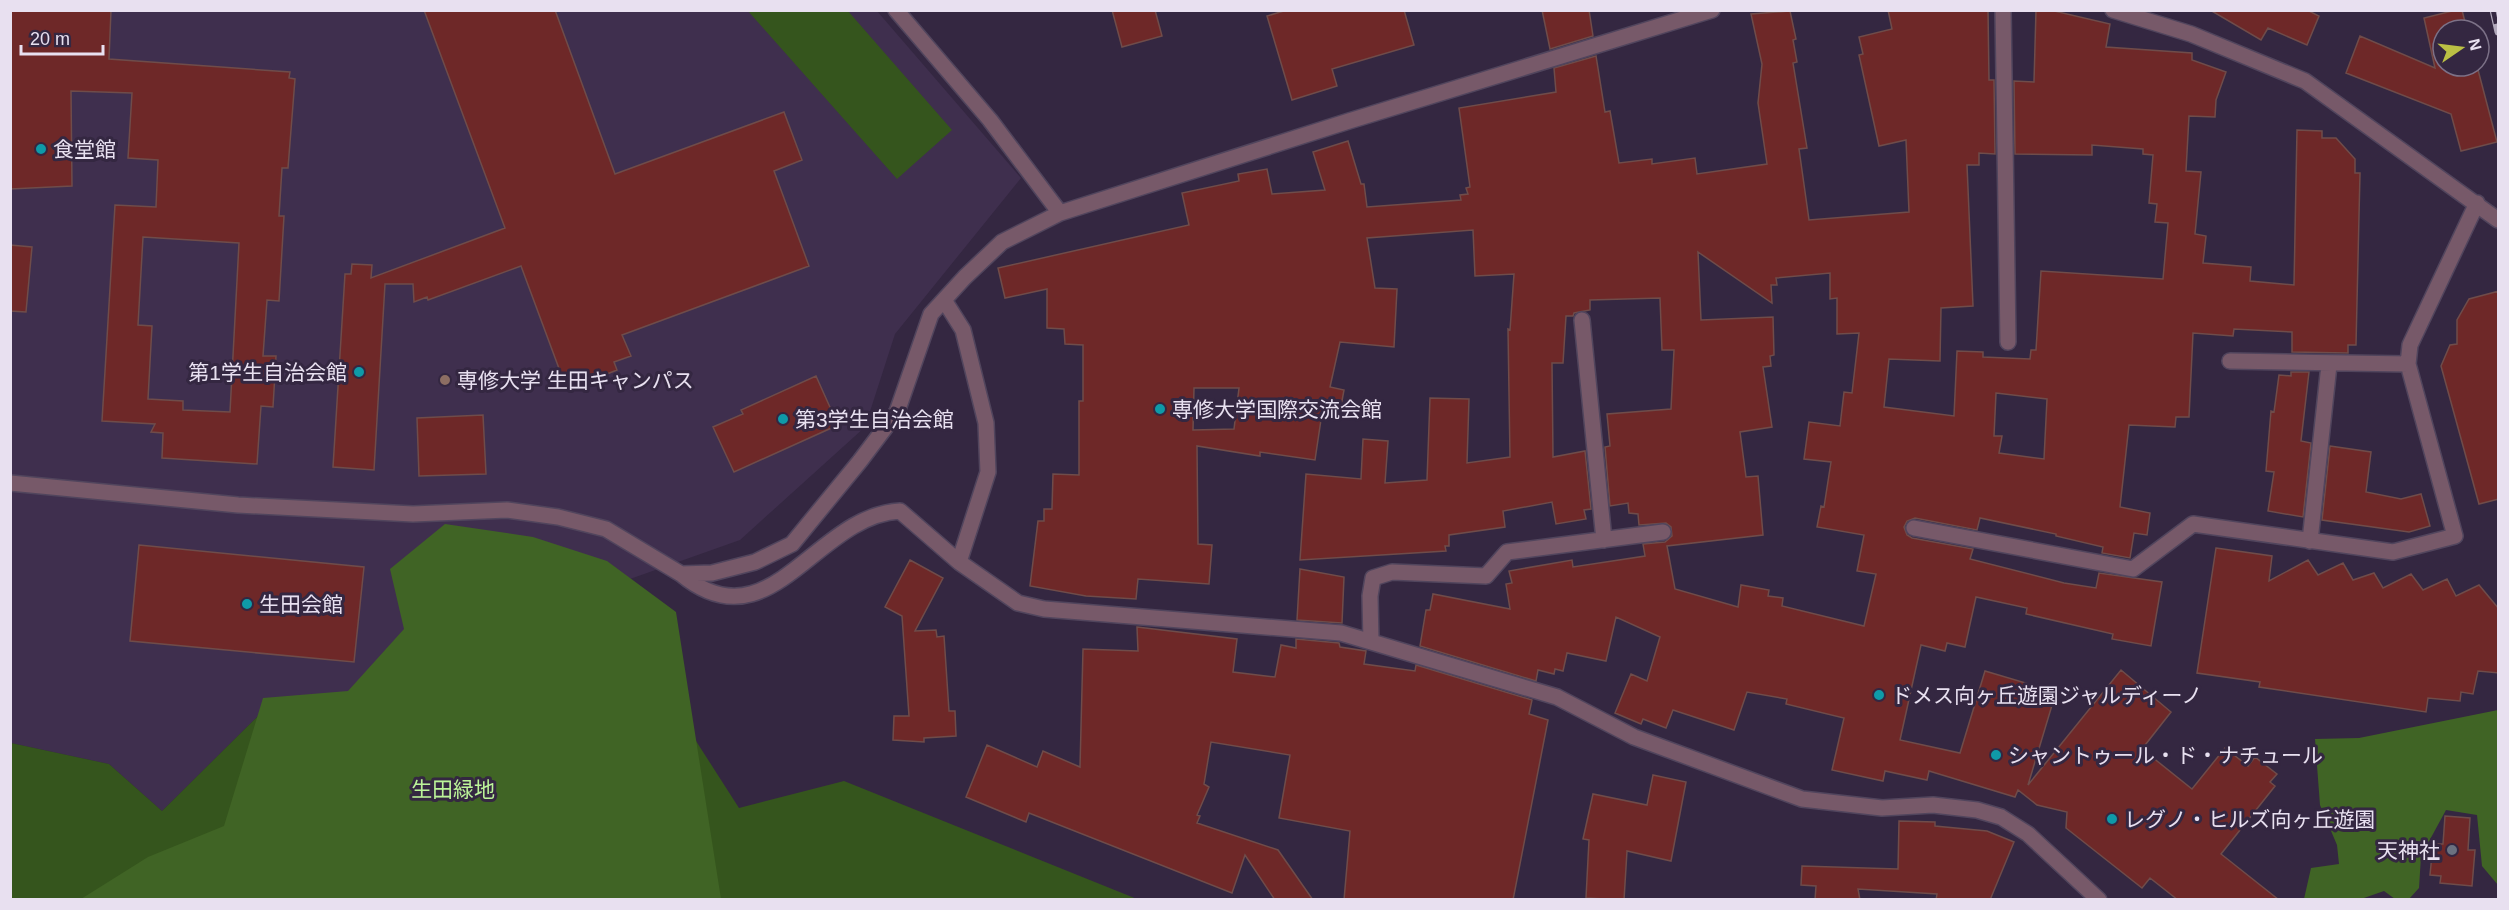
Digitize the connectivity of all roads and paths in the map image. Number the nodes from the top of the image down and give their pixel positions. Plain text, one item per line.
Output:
1 (896, 10) edge
2 (1712, 10) edge
3 (2003, 10) edge
4 (2114, 10) edge
5 (2477, 203) junction
6 (1060, 213) junction
7 (2499, 220) edge
8 (944, 300) junction
9 (1582, 320) dead end
10 (2008, 342) dead end
11 (2230, 361) dead end
12 (2408, 364) junction
13 (2328, 365) junction
14 (10, 483) edge
15 (1914, 528) dead end
16 (1664, 532) dead end
17 (1604, 540) junction
18 (2310, 541) junction
19 (959, 562) junction
20 (681, 574) junction
21 (1371, 642) junction
22 (2099, 900) edge

1 - 6 street
2 - 6 street
3 - 10 street
4 - 5 street
5 - 7 street
5 - 12 street
6 - 8 street
8 - 19 street
8 - 20 street
9 - 17 street
11 - 13 street
12 - 13 street
12 - 18 street
13 - 18 street
14 - 20 street
15 - 18 street
16 - 17 street
17 - 21 street
19 - 20 street
19 - 21 street
21 - 22 street

